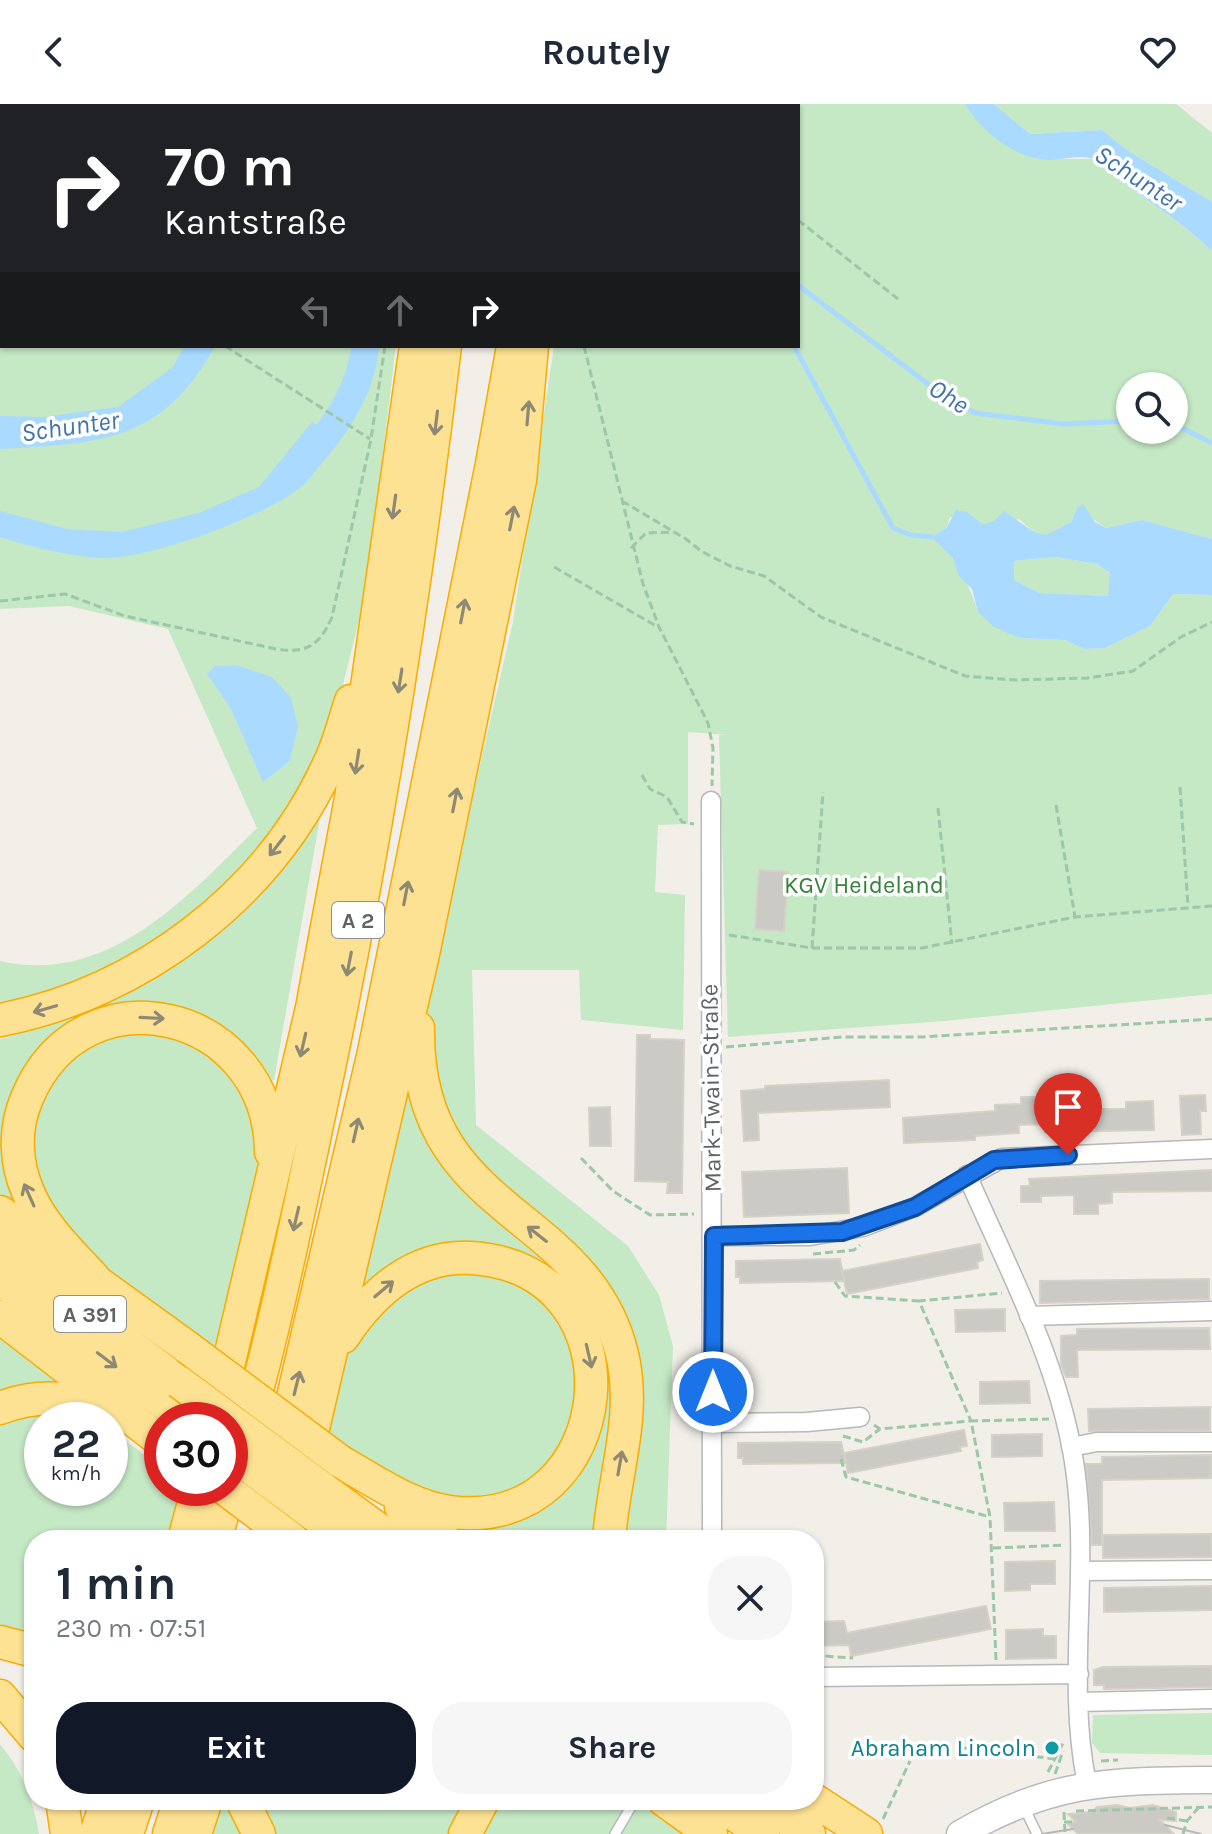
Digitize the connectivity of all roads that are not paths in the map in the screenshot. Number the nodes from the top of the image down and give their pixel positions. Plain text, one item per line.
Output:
1 (416, 348) edge
2 (445, 348) edge
3 (513, 348) edge
4 (532, 348) edge
5 (385, 574) junction
6 (711, 801) road end
7 (422, 959) junction
8 (0, 1020) edge
9 (1212, 1149) edge
10 (967, 1175) junction
11 (0, 1212) edge
12 (714, 1236) junction
13 (260, 1242) junction
14 (0, 1248) edge
15 (94, 1278) junction
16 (0, 1280) edge
17 (1212, 1311) edge
18 (1029, 1316) junction
19 (0, 1317) edge
20 (335, 1349) junction
21 (178, 1402) edge
22 (178, 1402) edge
23 (220, 1402) edge
24 (0, 1408) edge
25 (860, 1417) road end
26 (248, 1421) edge
27 (713, 1423) junction
28 (144, 1428) edge
29 (144, 1432) edge
30 (1212, 1442) edge
31 (1071, 1447) junction
32 (248, 1452) edge
33 (248, 1462) edge
34 (341, 1462) junction
35 (248, 1503) edge
36 (193, 1506) edge
37 (223, 1506) edge
38 (325, 1507) junction
39 (187, 1530) edge
40 (217, 1530) edge
41 (259, 1530) edge
42 (281, 1530) edge
43 (288, 1530) edge
44 (341, 1530) edge
45 (372, 1530) edge
46 (432, 1530) edge
47 (610, 1530) edge
48 (712, 1530) edge
49 (1212, 1570) edge
50 (1080, 1571) junction
51 (0, 1642) edge
52 (24, 1648) edge
53 (1079, 1674) junction
54 (824, 1677) edge
55 (0, 1696) edge
56 (1212, 1699) edge
57 (1079, 1702) junction
58 (24, 1724) edge
59 (1212, 1780) edge
60 (1087, 1784) junction
61 (1022, 1803) junction
62 (824, 1805) edge
63 (63, 1810) edge
64 (104, 1810) edge
65 (135, 1810) edge
66 (177, 1810) edge
67 (203, 1810) edge
68 (247, 1810) edge
69 (478, 1810) edge
70 (629, 1810) edge
71 (678, 1810) edge
72 (728, 1810) edge
73 (774, 1810) edge
74 (874, 1829) edge
75 (67, 1834) edge
76 (96, 1834) edge
77 (127, 1834) edge
78 (169, 1834) edge
79 (195, 1834) edge
80 (259, 1834) edge
81 (465, 1834) edge
82 (615, 1834) edge
83 (711, 1834) edge
84 (763, 1834) edge
85 (809, 1834) edge
86 (960, 1834) edge
87 (1037, 1834) edge

1 -> 5 highway
2 -> 26 highway, A 2
41 -> 3 highway, A 2
7 -> 4 highway
5 -> 8 highway
5 -> 13 highway
6 - 12 street, Mark-Twain-Straße
7 - 20 highway
47 -> 7 highway
9 - 10 street
10 - 12 street
10 - 18 street
11 - 15 highway
12 - 27 street, Mark-Twain-Straße
15 -> 13 highway
13 - 23 highway
14 - 21 highway, A 391
15 - 34 highway, bridge
16 -> 22 highway, A 391
17 - 18 street
18 - 31 street
19 - 28 highway
20 -> 34 highway
20 - 43 highway
24 - 29 highway
25 - 27 street
27 - 48 street, Mark-Twain-Straße
30 - 31 street
31 - 50 street
32 - 38 highway, A 391, bridge
33 - 38 highway, A 391, bridge
34 - 46 highway
35 - 42 highway, bridge
36 - 39 highway
37 - 40 highway, A 2
38 - 44 highway, A 391
38 - 45 highway, A 391
49 - 50 street
50 - 53 street
51 - 52 highway
53 - 54 street
53 - 57 street
55 - 58 highway
56 - 57 street
57 - 60 street
59 - 60 main road
60 - 61 main road
61 - 86 main road
61 - 87 lane
62 - 74 highway
63 - 75 highway
64 - 76 highway
65 - 77 highway
66 - 78 highway
67 - 79 highway
68 - 80 highway
69 - 81 highway
70 - 82 lane
71 - 83 highway
72 - 84 highway
73 - 85 highway

